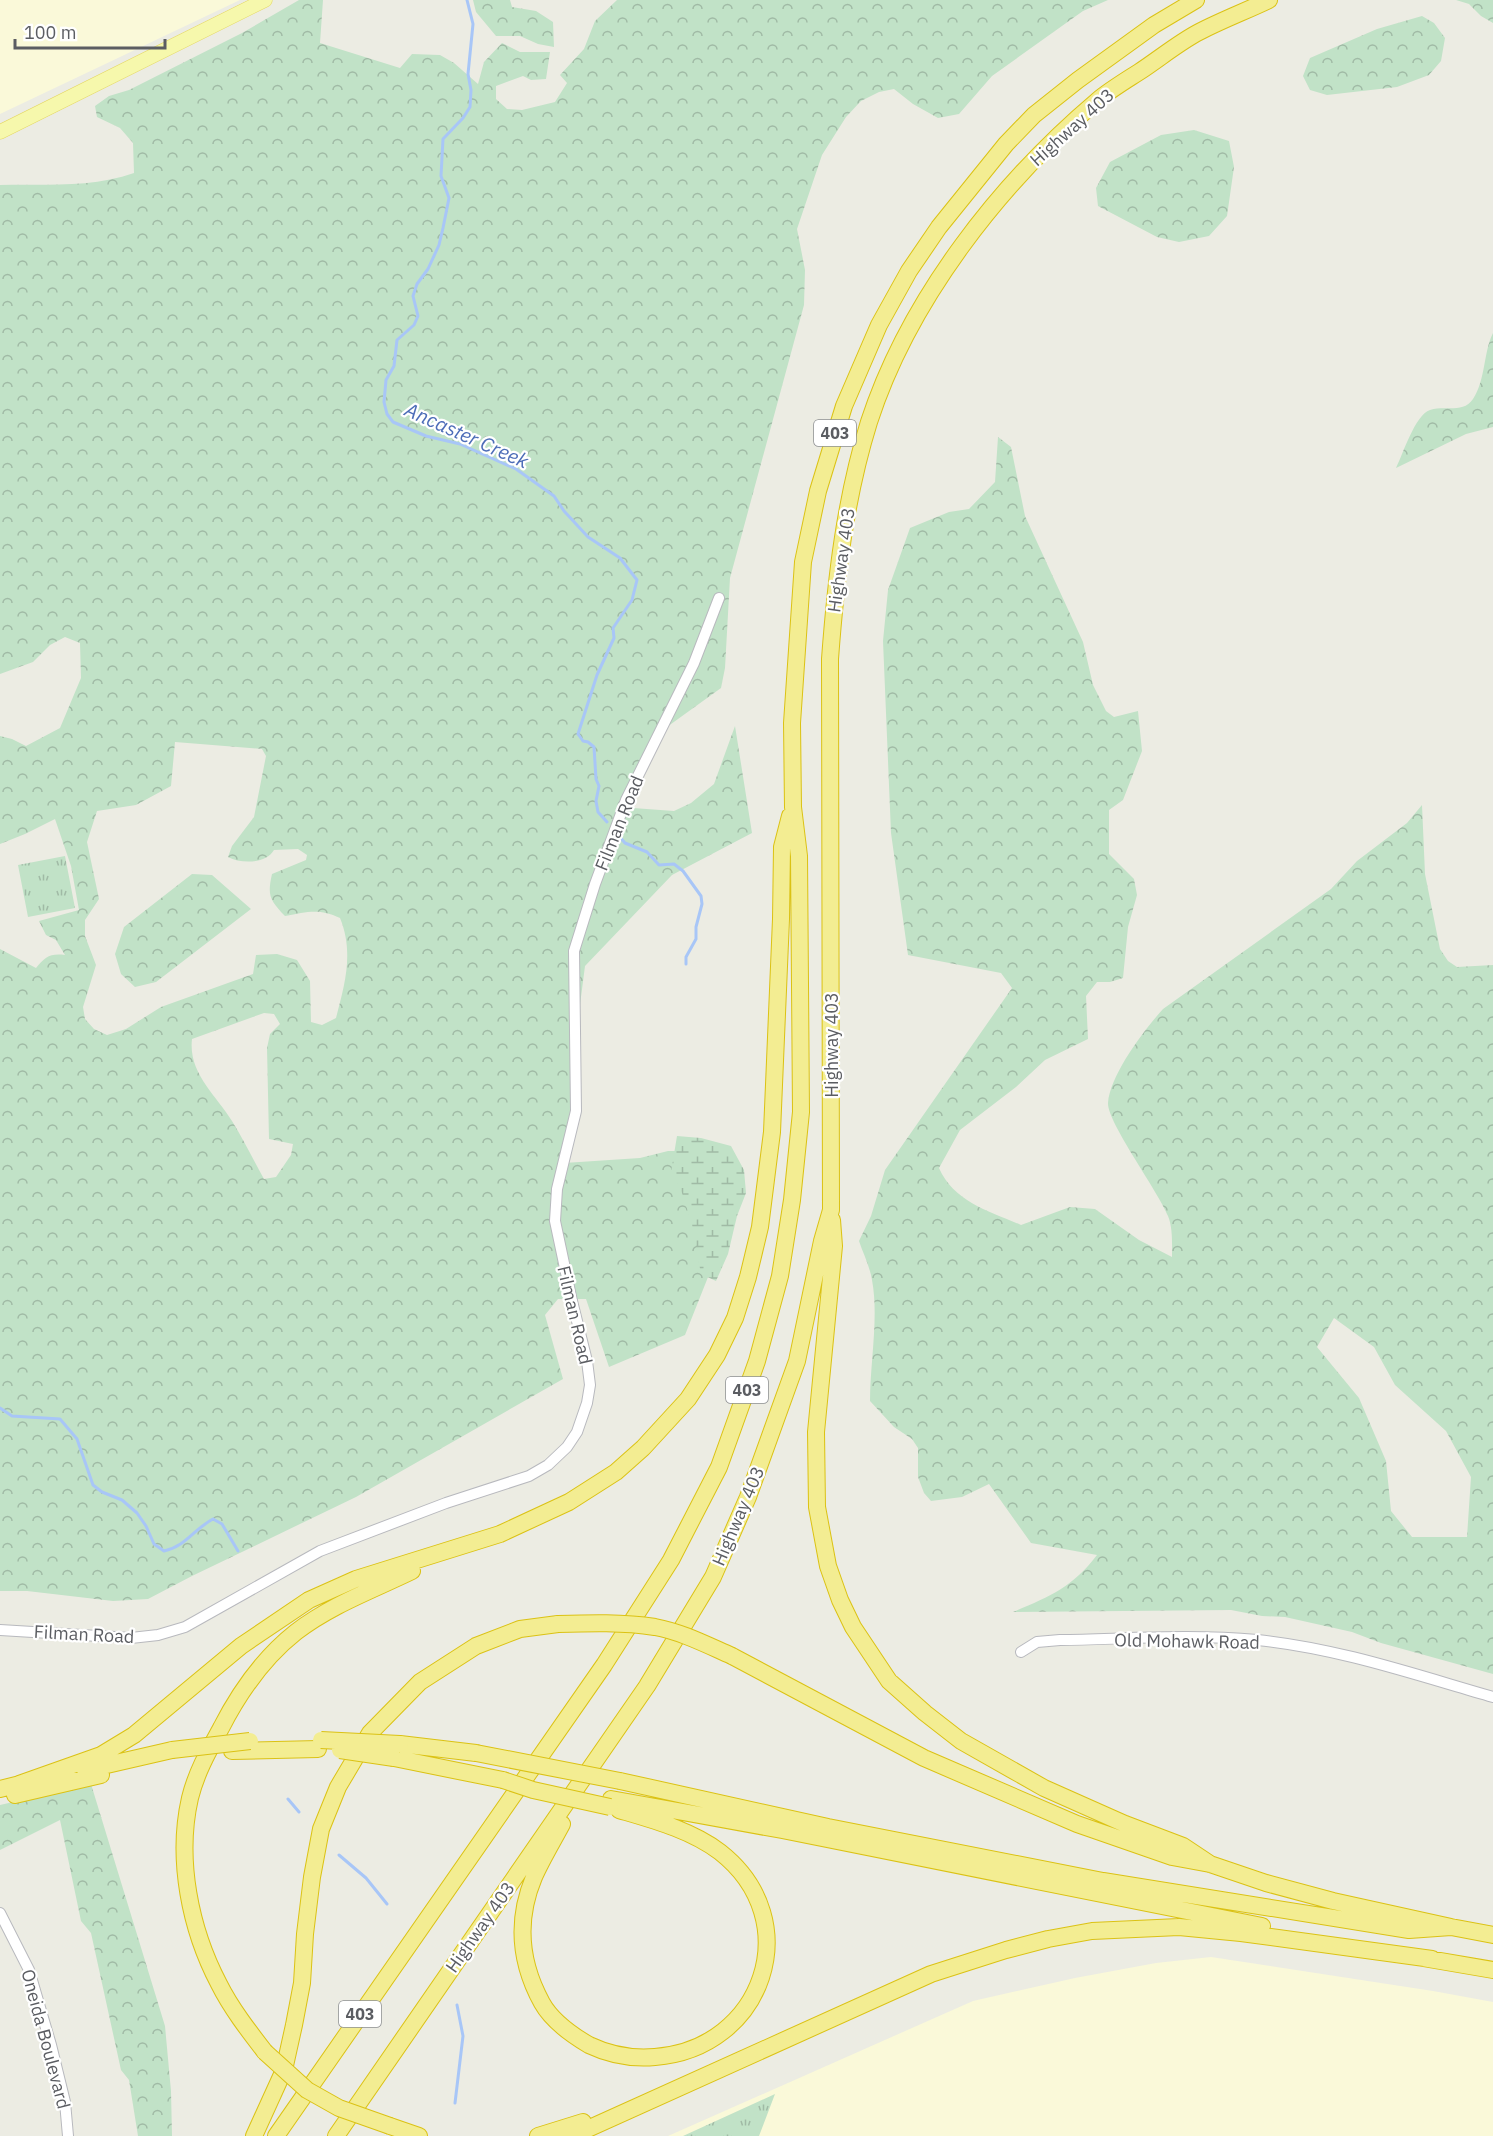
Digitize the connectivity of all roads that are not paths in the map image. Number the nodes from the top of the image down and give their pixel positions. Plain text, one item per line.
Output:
1 (265, 0) edge
2 (1196, 0) edge
3 (1269, 0) edge
4 (0, 132) edge
5 (719, 598) dead end
6 (792, 807) junction
7 (831, 1210) junction
8 (464, 1546) junction
9 (0, 1630) edge
10 (1022, 1652) dead end
11 (1493, 1697) edge
12 (320, 1744) junction
13 (397, 1751) junction
14 (171, 1755) junction
15 (581, 1781) junction
16 (19, 1784) junction
17 (0, 1789) edge
18 (0, 1799) edge
19 (611, 1803) junction
20 (1210, 1864) junction
21 (0, 1913) edge
22 (1451, 1927) junction
23 (1493, 1935) edge
24 (1432, 1959) junction
25 (1493, 1970) edge
26 (634, 2108) junction
27 (68, 2136) edge
28 (254, 2136) edge
29 (276, 2136) edge
30 (336, 2136) edge
31 (419, 2136) edge
32 (538, 2136) edge
33 (572, 2136) edge

1 - 4 main road
2 - 6 highway, Highway 403 / 403
3 - 7 highway, Highway 403 / 403
5 - 9 street, Filman Road
6 - 8 highway
6 - 29 highway, Highway 403 / 403
7 - 15 highway, Highway 403 / 403
7 - 20 highway
8 - 16 highway
8 - 31 highway, bridge
10 - 11 street, Old Mohawk Road
12 - 13 highway, bridge
12 - 14 highway
12 - 14 highway, bridge
13 - 19 highway, bridge
13 - 22 highway, bridge
14 - 16 highway
14 - 18 highway
15 - 19 highway
15 - 30 highway, Highway 403 / 403
16 - 17 highway
19 - 24 highway
20 - 22 highway
20 - 28 highway, bridge
21 - 27 street, Oneida Boulevard
22 - 23 highway
24 - 25 highway
24 - 26 highway
26 - 32 highway
26 - 33 highway

